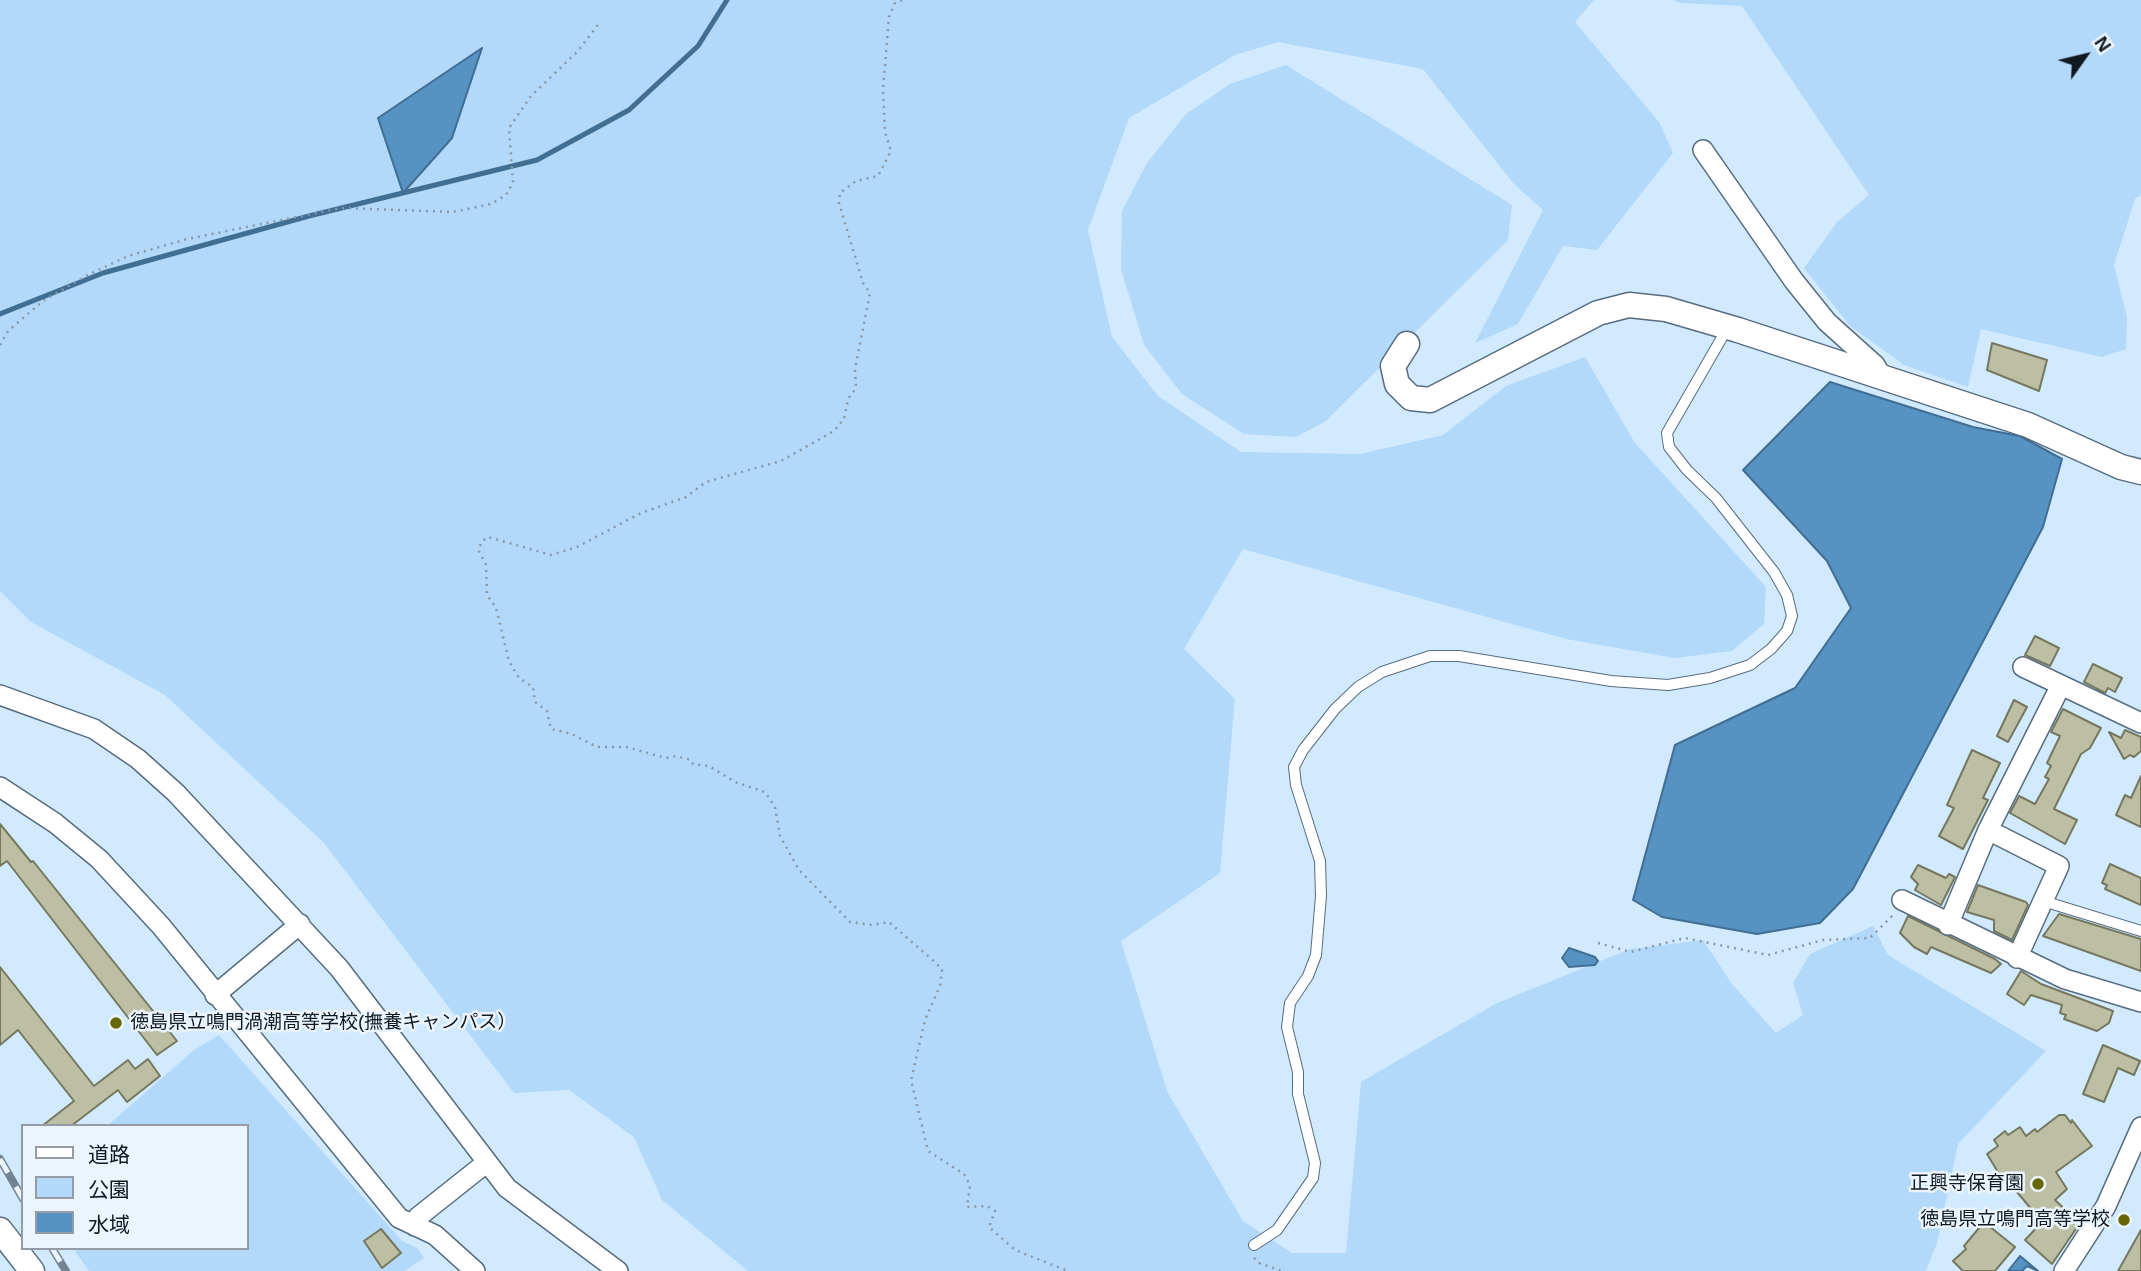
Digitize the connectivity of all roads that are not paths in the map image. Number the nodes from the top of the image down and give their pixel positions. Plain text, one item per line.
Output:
1 (1703, 150) dead end
2 (1728, 327) junction
3 (1407, 344) dead end
4 (1883, 379) junction
5 (2141, 472) edge
6 (2023, 667) dead end
7 (2061, 685) junction
8 (0, 695) edge
9 (2141, 723) edge
10 (0, 787) edge
11 (1988, 830) junction
12 (1902, 900) road end
13 (2043, 901) junction
14 (300, 924) junction
15 (1948, 925) junction
16 (2141, 931) edge
17 (2017, 958) junction
18 (215, 995) junction
19 (2141, 1002) edge
20 (2141, 1127) edge
21 (486, 1163) junction
22 (415, 1226) junction
23 (0, 1230) edge
24 (1254, 1245) road end
25 (32, 1271) edge
26 (475, 1271) edge
27 (618, 1271) edge
28 (2064, 1271) edge

1 - 4 street
2 - 3 street
2 - 4 street
2 - 24 lane
4 - 5 street
6 - 7 street
7 - 9 street
7 - 11 street
8 - 14 street
10 - 18 street
11 - 13 street
11 - 15 street
12 - 15 street
13 - 16 lane
13 - 17 street
14 - 18 street
14 - 21 street
15 - 17 street
17 - 19 street
18 - 22 street
20 - 28 street
21 - 22 street
21 - 27 street
22 - 26 street
23 - 25 street

